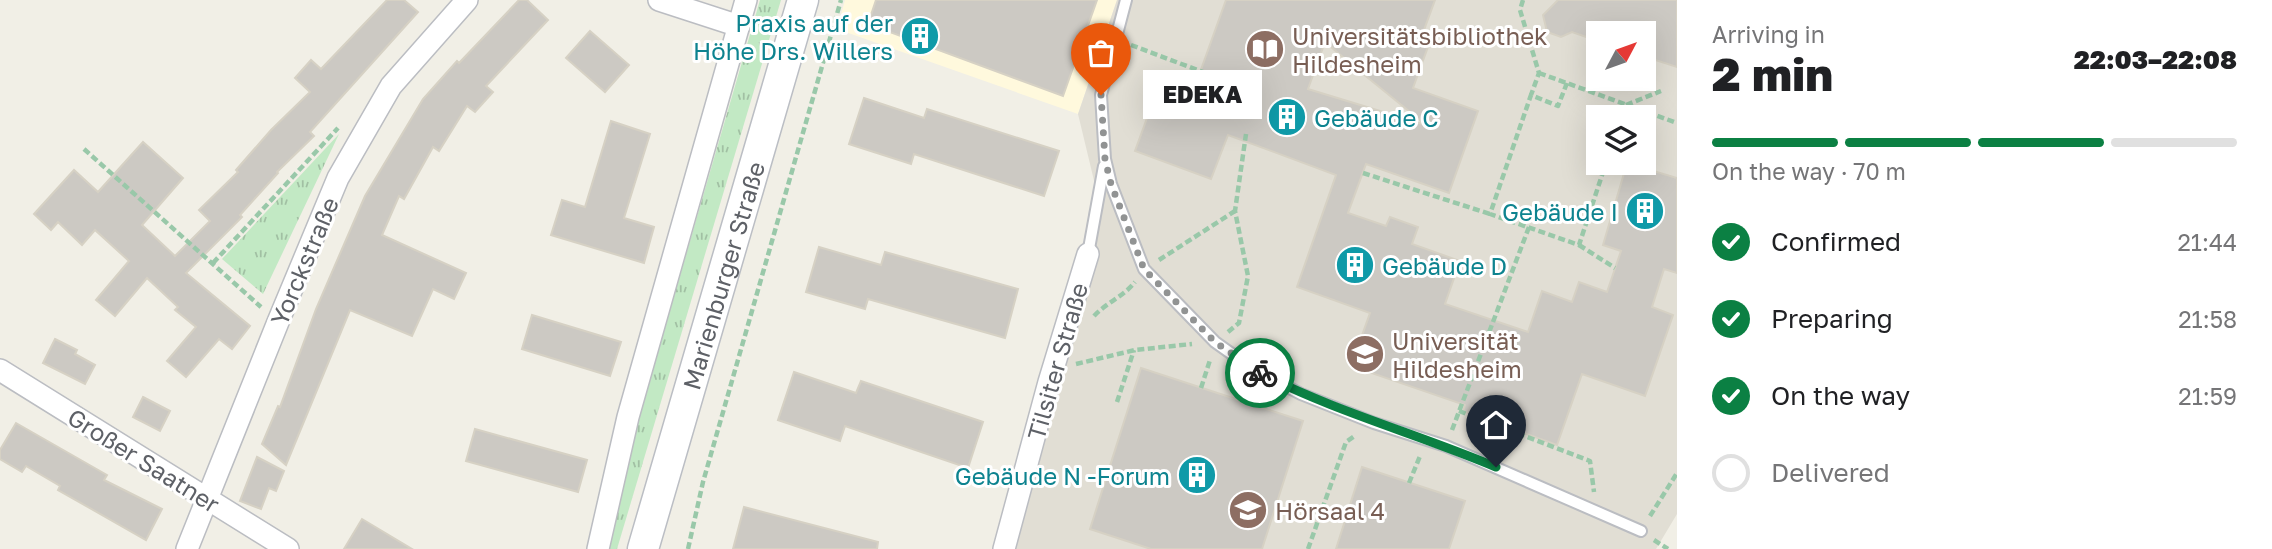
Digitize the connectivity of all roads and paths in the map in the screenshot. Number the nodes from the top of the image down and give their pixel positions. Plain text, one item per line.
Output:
1 (467, 0) edge
2 (659, 0) edge
3 (746, 0) edge
4 (803, 0) edge
5 (841, 0) edge
6 (1126, 0) edge
7 (1523, 0) edge
8 (739, 26) junction
9 (1114, 39) junction
10 (1539, 72) junction
11 (1216, 77) dead end
12 (1567, 83) junction
13 (1661, 91) dead end
14 (1531, 95) junction
15 (1625, 105) joint
16 (1656, 116) edge
17 (1677, 123) edge
18 (1245, 134) dead end
19 (361, 137) junction
20 (84, 149) dead end
21 (1105, 159) junction
22 (1363, 173) dead end
23 (1602, 175) edge
24 (1235, 211) junction
25 (1490, 214) junction
26 (1528, 228) junction
27 (1579, 245) junction
28 (1088, 254) joint
29 (213, 263) junction
30 (1615, 268) dead end
31 (1144, 269) junction
32 (1093, 318) dead end
33 (278, 322) junction
34 (1215, 342) junction
35 (1135, 350) junction
36 (1076, 353) dead end
37 (0, 370) edge
38 (1201, 388) dead end
39 (1117, 402) dead end
40 (1374, 423) junction
41 (1427, 439) junction
42 (1677, 473) edge
43 (1409, 483) dead end
44 (208, 500) junction
45 (1596, 509) junction
46 (1641, 531) joint
47 (187, 549) edge
48 (288, 549) edge
49 (598, 549) edge
50 (643, 549) edge
51 (688, 549) edge
52 (1004, 549) edge
53 (1308, 549) edge

1 - 19 street, Yorckstraße
2 - 8 street
3 - 8 street
4 - 50 main road, Marienburger Straße
5 - 51 path
6 - 9 lane
7 - 10 path
8 - 49 street
9 - 11 path
9 - 21 lane
10 - 12 path
10 - 14 path
12 - 14 path
12 - 15 path
13 - 15 path
14 - 25 path
16 - 17 path
18 - 24 path
19 - 29 path
19 - 33 street, Yorckstraße
20 - 29 path
21 - 28 lane
21 - 31 lane
22 - 25 path
23 - 27 path
24 - 31 path
24 - 34 path
25 - 26 path
26 - 27 path
26 - 45 path
27 - 30 path
28 - 52 street, Tilsiter Straße
29 - 33 path
31 - 32 path
31 - 34 lane
33 - 44 street, Yorckstraße
34 - 35 path
34 - 38 path
34 - 40 lane
35 - 36 path
35 - 39 path
37 - 44 street, Großer Saatner
40 - 41 lane
40 - 53 path
41 - 43 path
41 - 45 lane
42 - 46 path
44 - 47 street, Yorckstraße
44 - 48 street, Großer Saatner
45 - 46 lane

